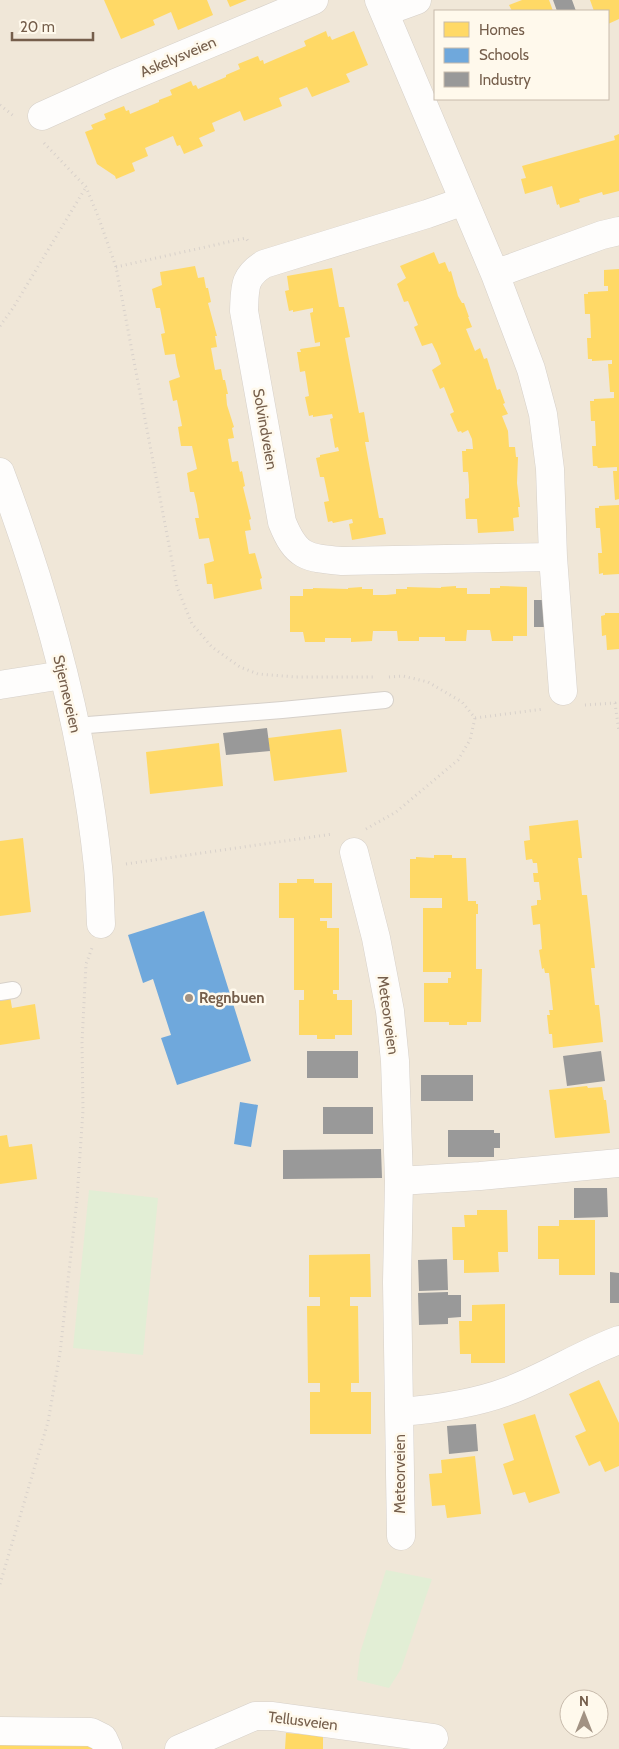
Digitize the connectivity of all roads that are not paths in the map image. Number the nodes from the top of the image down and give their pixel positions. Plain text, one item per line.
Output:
1 (314, 0) edge
2 (417, 0) edge
3 (382, 6) edge
4 (42, 116) dead end
5 (464, 201) junction
6 (619, 230) edge
7 (495, 274) junction
8 (0, 472) edge
9 (553, 557) junction
10 (63, 675) junction
11 (0, 685) edge
12 (563, 691) dead end
13 (385, 700) dead end
14 (75, 726) junction
15 (350, 839) road end
16 (100, 924) road end
17 (619, 1163) edge
18 (399, 1181) junction
19 (619, 1340) edge
20 (400, 1412) junction
21 (401, 1536) dead end
22 (0, 1731) edge
23 (434, 1738) dead end
24 (108, 1749) edge
25 (179, 1749) edge

1 - 4 street, Askelysveien
2 - 3 street
3 - 5 street
5 - 7 street
5 - 9 street, Solvindveien
6 - 7 street
7 - 9 street
8 - 10 street, Stjerneveien
9 - 12 street
10 - 11 street
10 - 14 street, Stjerneveien
13 - 14 lane
14 - 16 street, Stjerneveien
15 - 18 street, Meteorveien
17 - 18 street
18 - 20 street, Meteorveien
19 - 20 street, Meteorveien
20 - 21 street, Meteorveien
22 - 24 street
23 - 25 street, Tellusveien

